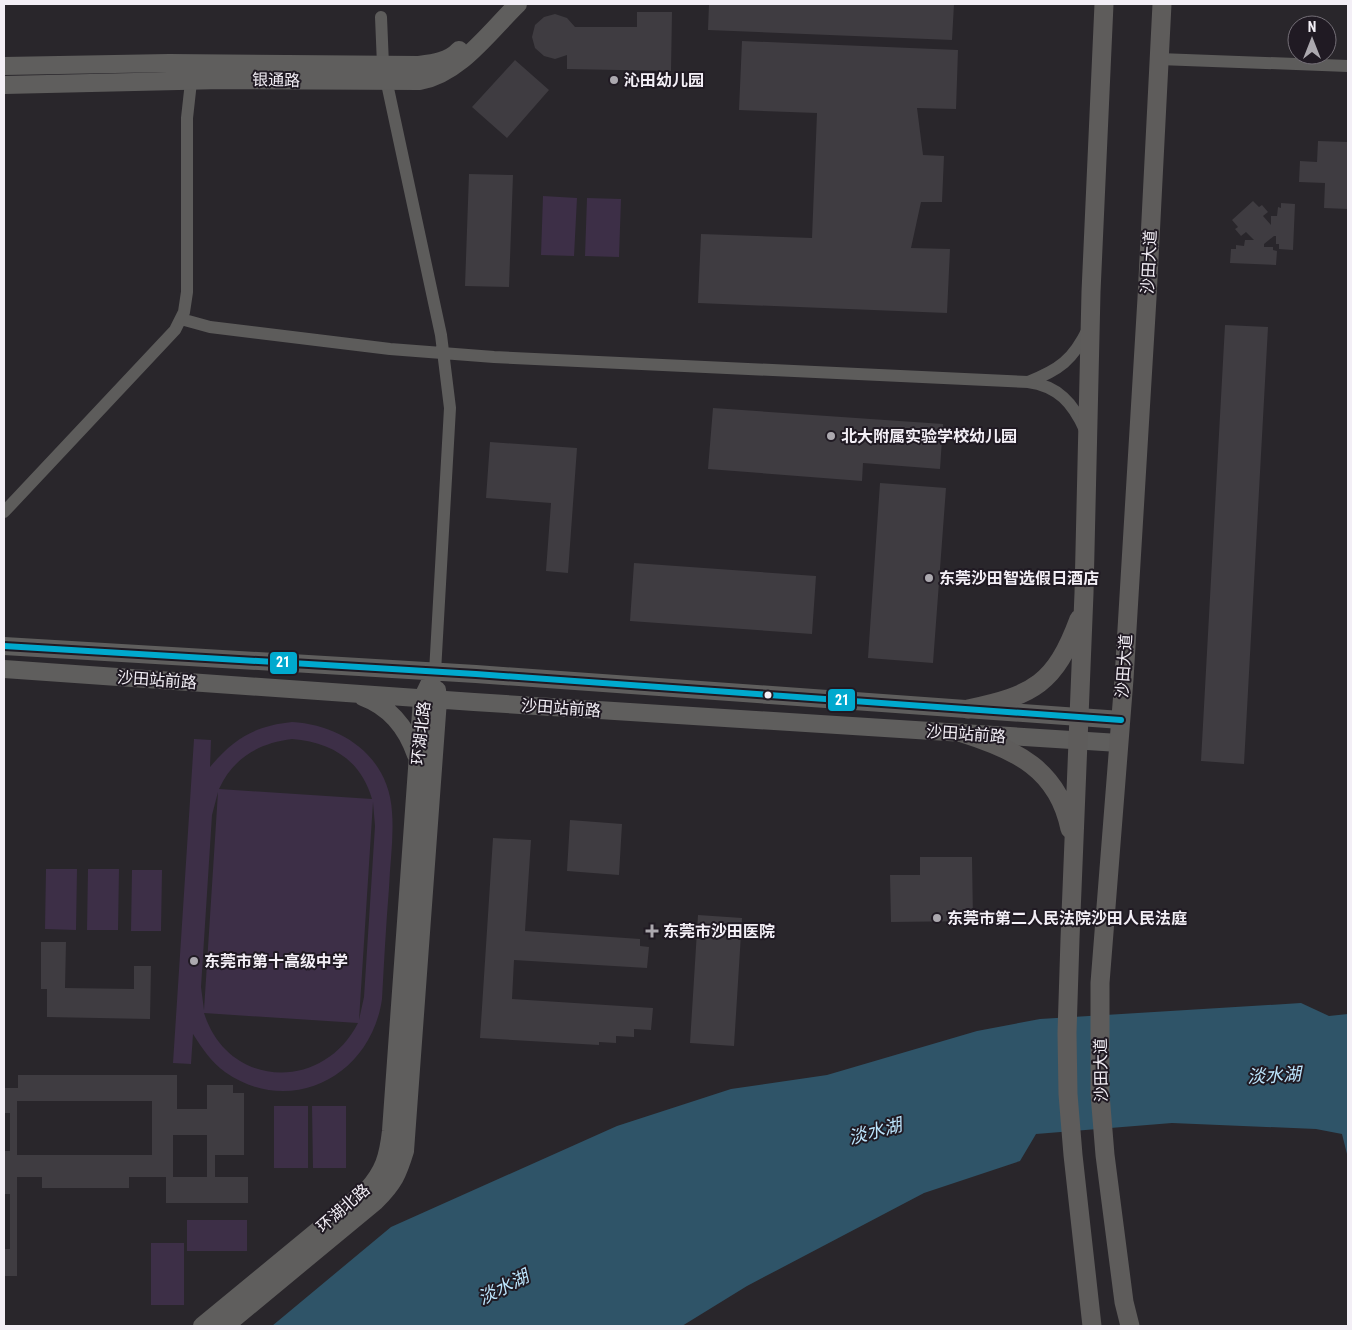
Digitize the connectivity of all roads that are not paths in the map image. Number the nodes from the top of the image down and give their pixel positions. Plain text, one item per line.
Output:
1 (507, 4) edge
2 (518, 4) edge
3 (1104, 4) edge
4 (1162, 4) edge
5 (381, 17) dead end
6 (1159, 59) junction
7 (4, 66) edge
8 (1348, 66) edge
9 (192, 72) junction
10 (385, 74) junction
11 (4, 86) edge
12 (181, 319) junction
13 (1090, 326) junction
14 (444, 353) junction
15 (1028, 382) junction
16 (1088, 434) junction
17 (4, 512) edge
18 (1084, 593) junction
19 (4, 646) edge
20 (4, 669) edge
21 (435, 672) junction
22 (353, 694) junction
23 (430, 699) junction
24 (968, 709) junction
25 (1079, 717) junction
26 (1121, 720) junction
27 (962, 734) junction
28 (1078, 741) junction
29 (1119, 743) junction
30 (417, 759) junction
31 (1074, 846) junction
32 (202, 1326) edge
33 (225, 1326) edge
34 (1092, 1326) edge
35 (1130, 1326) edge

1 - 10 street, 银通路
2 - 10 street, 银通路
3 - 13 main road, 沙田大道
4 - 6 main road, 沙田大道
5 - 10 street
6 - 8 street
6 - 26 main road, 沙田大道
7 - 9 street, 银通路
9 - 10 street, 银通路
9 - 11 street, 银通路
9 - 12 street
10 - 14 street
12 - 14 street
12 - 17 street
13 - 15 street
13 - 16 main road, 沙田大道
14 - 15 street
14 - 21 street
15 - 16 street
16 - 18 main road, 沙田大道
18 - 24 main road
18 - 25 main road, 沙田大道
19 - 21 street, 沙田站前路
20 - 22 street, 沙田站前路
21 - 23 street, 环湖北路
21 - 24 street, 沙田站前路
22 - 23 street, 沙田站前路
22 - 30 street
23 - 27 street, 沙田站前路
23 - 30 street, 环湖北路
23 - 33 street, 环湖北路
24 - 25 street, 沙田站前路
25 - 26 street, 沙田站前路
25 - 28 main road, 沙田大道
26 - 29 main road, 沙田大道
27 - 28 street, 沙田站前路
27 - 31 main road
28 - 29 street, 沙田站前路
28 - 31 main road, 沙田大道
29 - 35 main road, 沙田大道
30 - 32 street, 环湖北路
31 - 34 main road, 沙田大道

